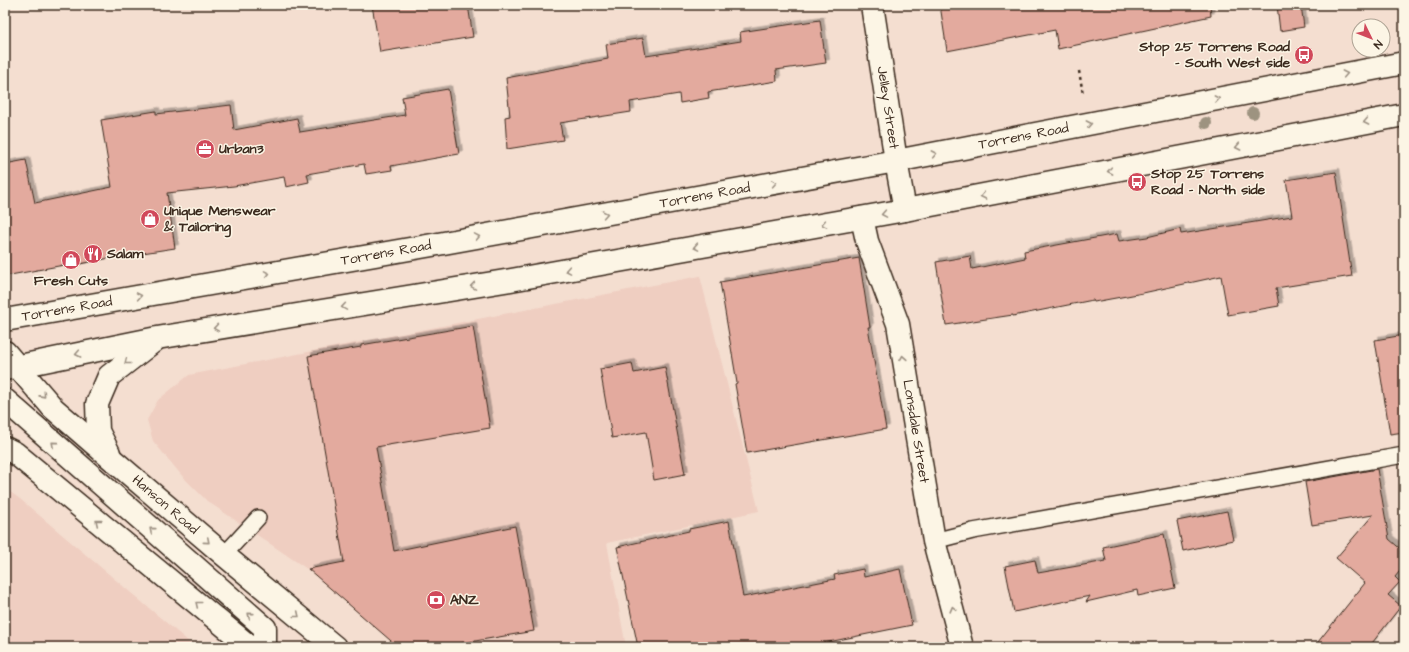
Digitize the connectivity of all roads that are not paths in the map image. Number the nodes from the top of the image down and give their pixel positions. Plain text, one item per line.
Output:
1 (872, 5) edge
2 (1404, 63) edge
3 (1404, 115) edge
4 (896, 161) junction
5 (905, 210) junction
6 (862, 218) junction
7 (5, 320) edge
8 (157, 338) junction
9 (9, 363) edge
10 (5, 400) edge
11 (5, 448) edge
12 (1404, 455) edge
13 (114, 461) junction
14 (258, 518) dead end
15 (934, 541) junction
16 (224, 555) junction
17 (250, 647) edge
18 (265, 647) edge
19 (335, 647) edge
20 (962, 647) edge

1 - 4 main road, Jelley Street
4 -> 2 main road, Torrens Road
3 -> 5 main road
4 - 5 main road, Jelley Street
7 -> 4 main road, Torrens Road
5 -> 6 main road
6 -> 8 main road
15 -> 6 main road, Lonsdale Street
8 -> 9 main road
8 -> 13 main road
9 -> 13 main road, Hanson Road
18 -> 10 main road, Hanson Road
17 -> 11 main road
12 - 15 lane
13 -> 16 main road, Hanson Road
14 - 16 lane
20 -> 15 main road, Lonsdale Street
16 -> 19 main road, Hanson Road

